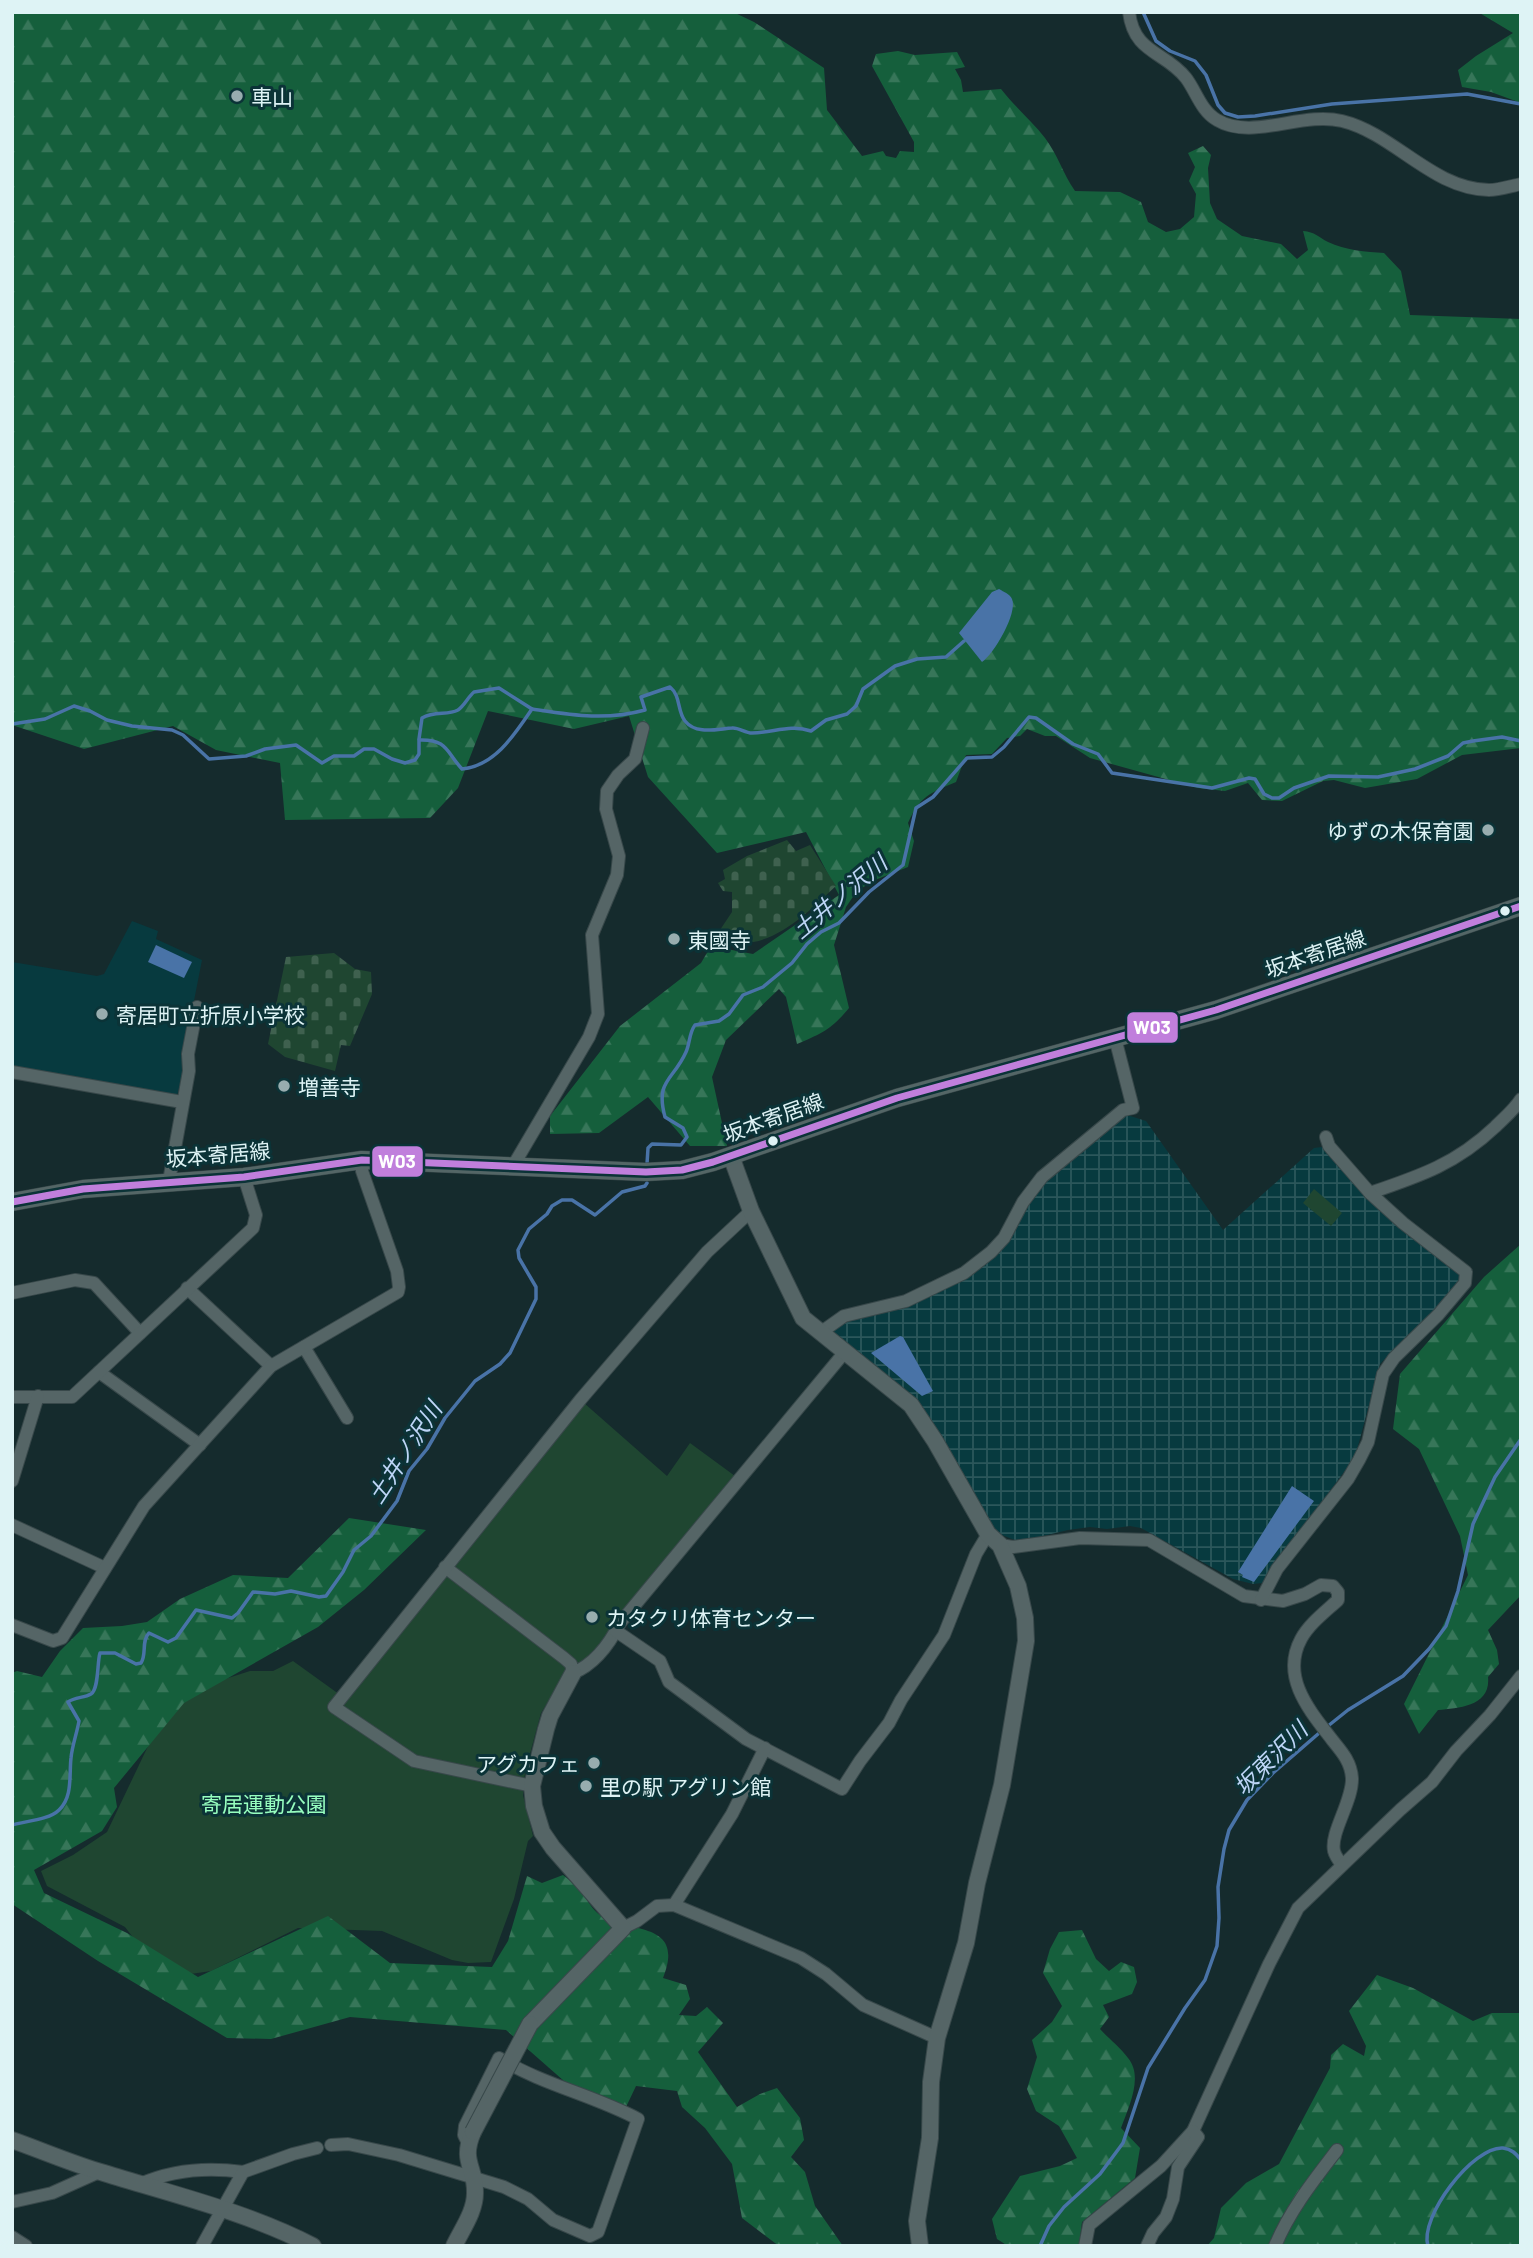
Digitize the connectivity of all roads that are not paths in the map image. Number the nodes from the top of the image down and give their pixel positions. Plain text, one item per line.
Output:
1 (1129, 12) edge
2 (1521, 184) edge
3 (643, 728) dead end
4 (1521, 906) edge
5 (197, 1007) dead end
6 (1115, 1038) junction
7 (12, 1072) edge
8 (1521, 1099) edge
9 (182, 1102) junction
10 (1326, 1137) dead end
11 (731, 1156) junction
12 (362, 1160) junction
13 (513, 1166) junction
14 (244, 1177) junction
15 (169, 1181) junction
16 (1370, 1193) junction
17 (12, 1202) edge
18 (751, 1211) junction
19 (187, 1287) junction
20 (12, 1293) edge
21 (140, 1333) junction
22 (820, 1333) junction
23 (304, 1347) junction
24 (844, 1353) junction
25 (271, 1366) junction
26 (99, 1372) junction
27 (38, 1396) junction
28 (12, 1397) edge
29 (347, 1418) dead end
30 (201, 1445) junction
31 (12, 1481) edge
32 (12, 1525) edge
33 (994, 1539) junction
34 (106, 1567) junction
35 (445, 1567) junction
36 (1261, 1600) junction
37 (12, 1625) edge
38 (616, 1631) junction
39 (573, 1673) junction
40 (1521, 1676) edge
41 (765, 1748) junction
42 (532, 1786) junction
43 (1342, 1865) junction
44 (674, 1905) junction
45 (623, 1928) junction
46 (937, 2038) junction
47 (1193, 2131) junction
48 (470, 2137) junction
49 (12, 2140) edge
50 (331, 2145) dead end
51 (317, 2148) dead end
52 (1338, 2150) dead end
53 (99, 2172) junction
54 (243, 2172) junction
55 (472, 2179) junction
56 (140, 2184) junction
57 (12, 2202) edge
58 (222, 2208) junction
59 (12, 2237) edge
60 (588, 2241) edge
61 (26, 2246) edge
62 (202, 2246) edge
63 (313, 2246) edge
64 (454, 2246) edge
65 (920, 2246) edge
66 (1085, 2246) edge
67 (1147, 2246) edge
68 (1275, 2246) edge

1 - 2 street
3 - 13 street
4 - 6 main road, 坂本寄居線
5 - 9 street
6 - 11 main road, 坂本寄居線
6 - 22 street
7 - 9 street
8 - 16 street
9 - 15 street
10 - 16 street
11 - 13 main road, 坂本寄居線
11 - 18 street
12 - 13 main road, 坂本寄居線
12 - 14 main road, 坂本寄居線
12 - 23 street
14 - 15 main road, 坂本寄居線
14 - 19 street
15 - 17 main road, 坂本寄居線
16 - 36 street
18 - 22 street
18 - 35 street
19 - 21 street
19 - 25 street
20 - 21 street
21 - 26 street
22 - 24 street
23 - 25 street
23 - 29 street
24 - 33 street
24 - 38 street
25 - 30 street
26 - 27 street
26 - 30 street
27 - 28 street
27 - 31 street
30 - 34 street
32 - 34 street
33 - 36 street
33 - 41 street
33 - 46 street
34 - 37 street
35 - 39 street
35 - 42 street
36 - 43 street
38 - 39 street
38 - 41 street
39 - 42 street
40 - 43 street
41 - 44 street
42 - 45 street
43 - 47 street
44 - 45 street
44 - 46 street
45 - 48 street, bridge
46 - 65 street
47 - 66 street
47 - 67 street
48 - 55 street
48 - 60 street
49 - 53 street
50 - 55 street
51 - 54 street
52 - 68 street
53 - 56 street
53 - 57 street
54 - 56 street
54 - 58 street
55 - 60 street
55 - 64 street
56 - 58 street
58 - 62 street
58 - 63 street
59 - 61 street

